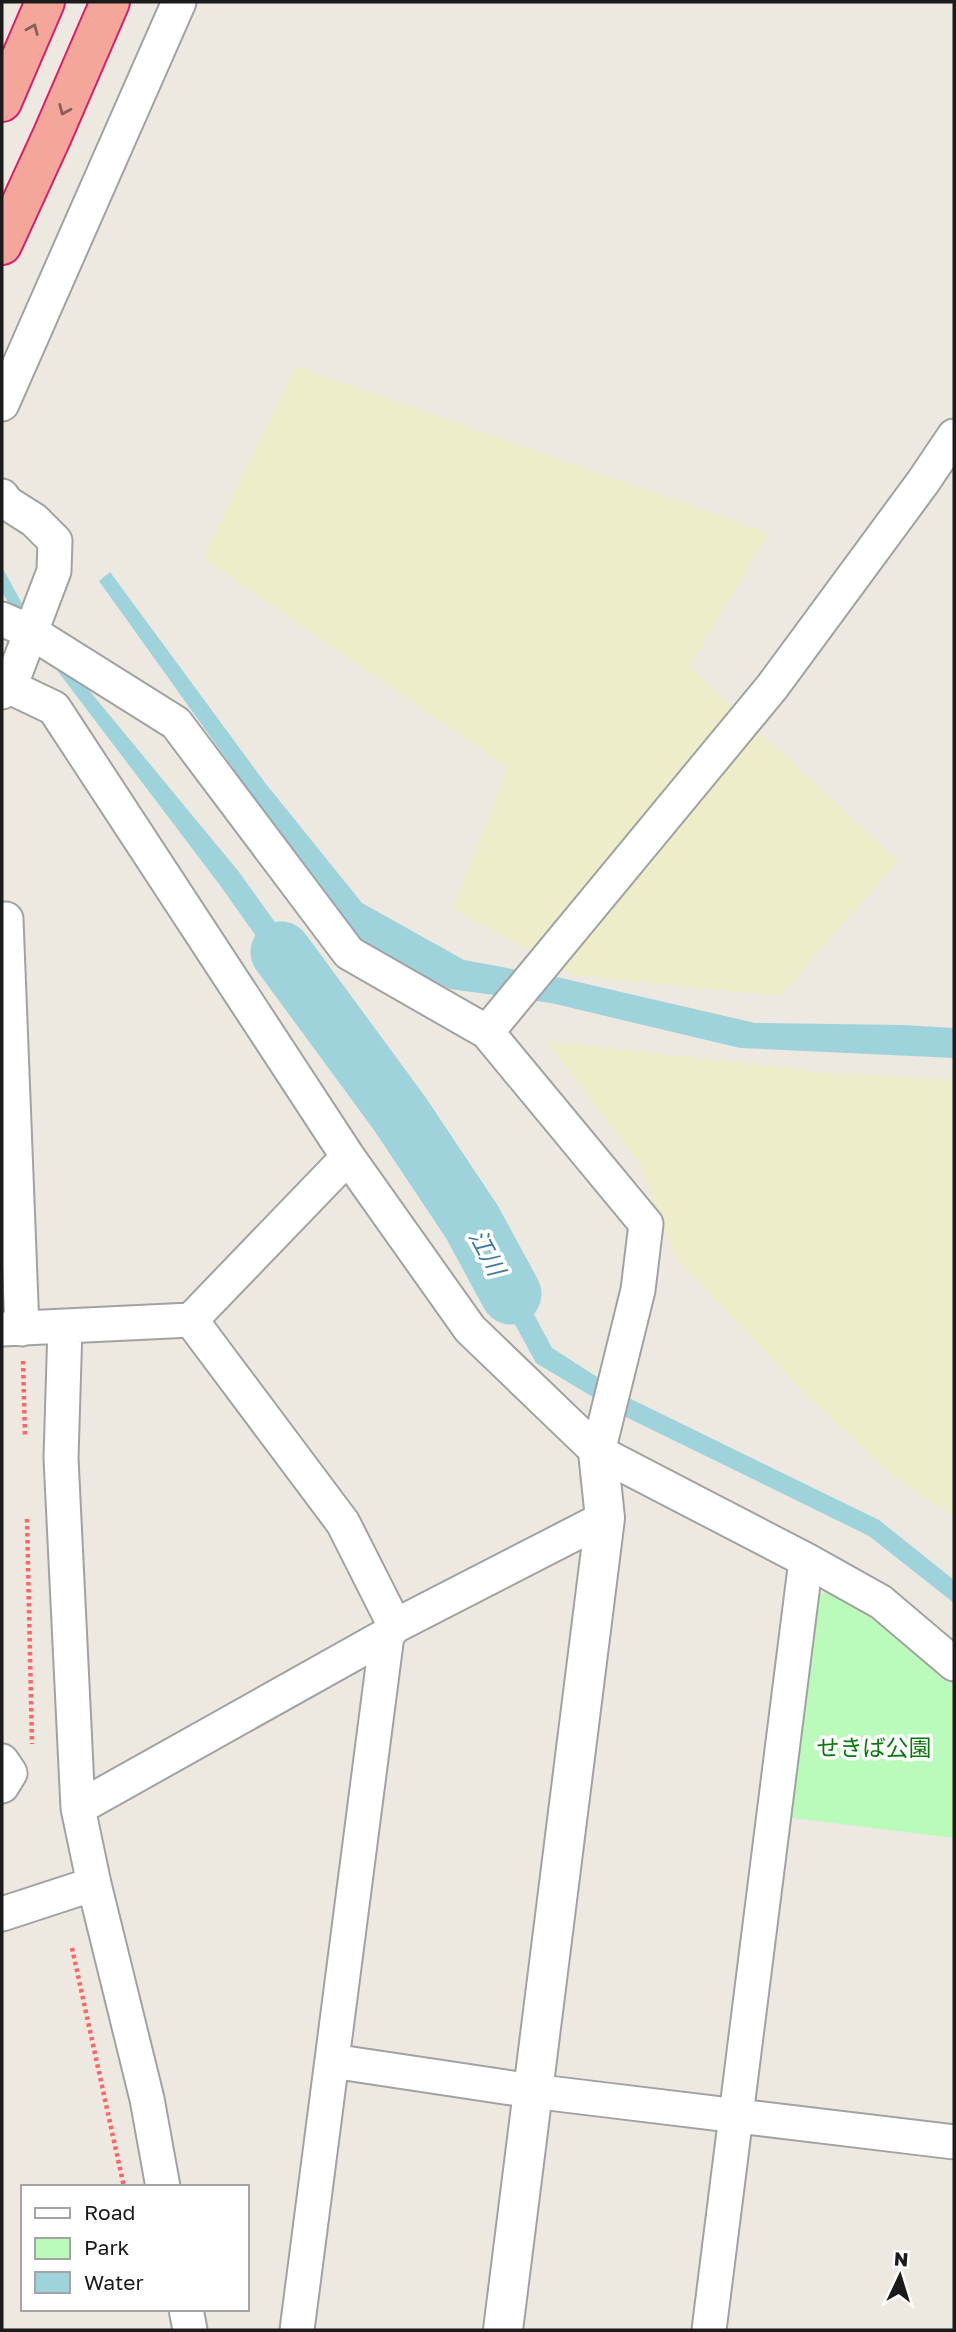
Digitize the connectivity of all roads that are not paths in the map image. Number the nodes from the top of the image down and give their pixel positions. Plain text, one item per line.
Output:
1 (45, 2) edge
2 (110, 2) edge
3 (179, 2) edge
4 (2, 102) edge
5 (2, 245) edge
6 (2, 404) edge
7 (954, 436) edge
8 (2, 496) edge
9 (16, 625) edge
10 (6, 689) edge
11 (6, 919) dead end
12 (486, 1032) junction
13 (348, 1157) junction
14 (191, 1320) junction
15 (65, 1327) junction
16 (12, 1329) edge
17 (598, 1452) junction
18 (605, 1518) junction
19 (807, 1560) junction
20 (391, 1630) junction
21 (954, 1664) edge
22 (2, 1761) edge
23 (2, 1786) edge
24 (78, 1808) junction
25 (94, 1884) junction
26 (2, 1914) edge
27 (332, 2061) junction
28 (532, 2091) junction
29 (735, 2116) junction
30 (954, 2142) edge
31 (163, 2185) edge
32 (186, 2311) edge
33 (190, 2330) edge
34 (297, 2330) edge
35 (503, 2330) edge
36 (709, 2330) edge

4 -> 1 highway
2 -> 5 highway
3 - 6 street
7 - 12 street
8 - 9 street
9 - 10 street
9 - 12 street
10 - 13 street
11 - 16 street
12 - 17 street
13 - 14 street
13 - 17 street
14 - 15 street
14 - 20 street
15 - 16 street
15 - 24 street
17 - 18 street
17 - 19 street
18 - 20 street
18 - 28 street
19 - 21 street
19 - 29 street
20 - 24 street
20 - 27 street
22 - 23 street
24 - 25 street
25 - 26 street
25 - 31 street
27 - 28 street
27 - 34 street
28 - 29 street
28 - 35 street
29 - 30 street
29 - 36 street
32 - 33 street

